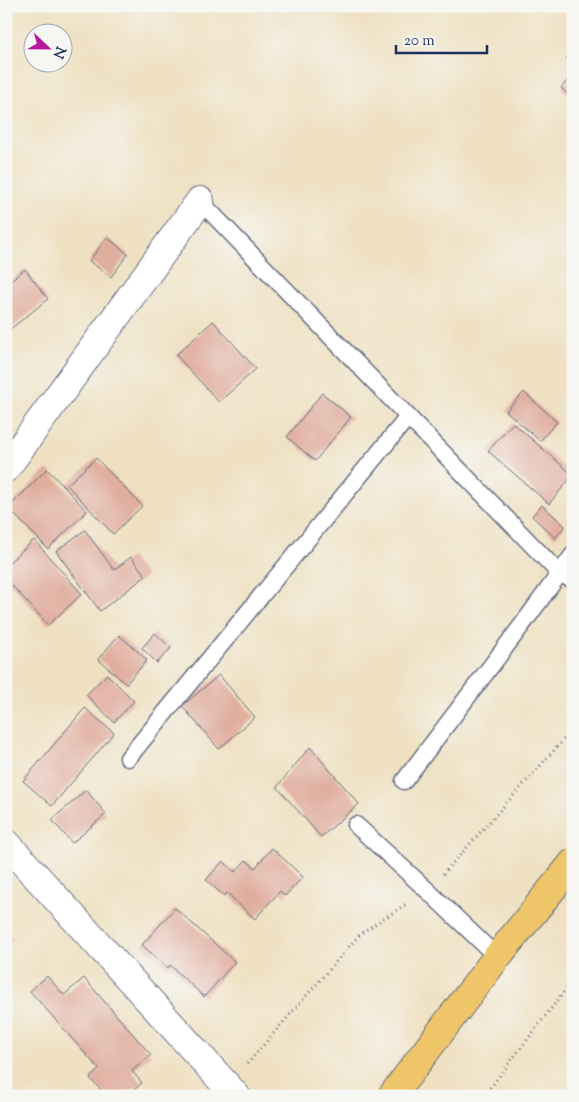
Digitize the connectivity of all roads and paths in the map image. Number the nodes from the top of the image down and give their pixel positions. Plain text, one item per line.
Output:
1 (200, 201) joint
2 (408, 416) junction
3 (6, 468) edge
4 (573, 555) edge
5 (566, 576) edge
6 (573, 729) edge
7 (128, 758) dead end
8 (404, 781) dead end
9 (356, 825) dead end
10 (6, 843) edge
11 (573, 863) edge
12 (428, 891) junction
13 (497, 957) junction
14 (573, 980) edge
15 (232, 1091) edge
16 (392, 1096) edge
17 (484, 1096) edge

1 - 2 lane
1 - 3 street
2 - 5 lane
2 - 7 lane
4 - 5 lane
5 - 8 lane
6 - 12 path
9 - 12 lane
10 - 15 street
11 - 13 main road
12 - 13 lane
12 - 15 path
13 - 16 main road
14 - 17 path

